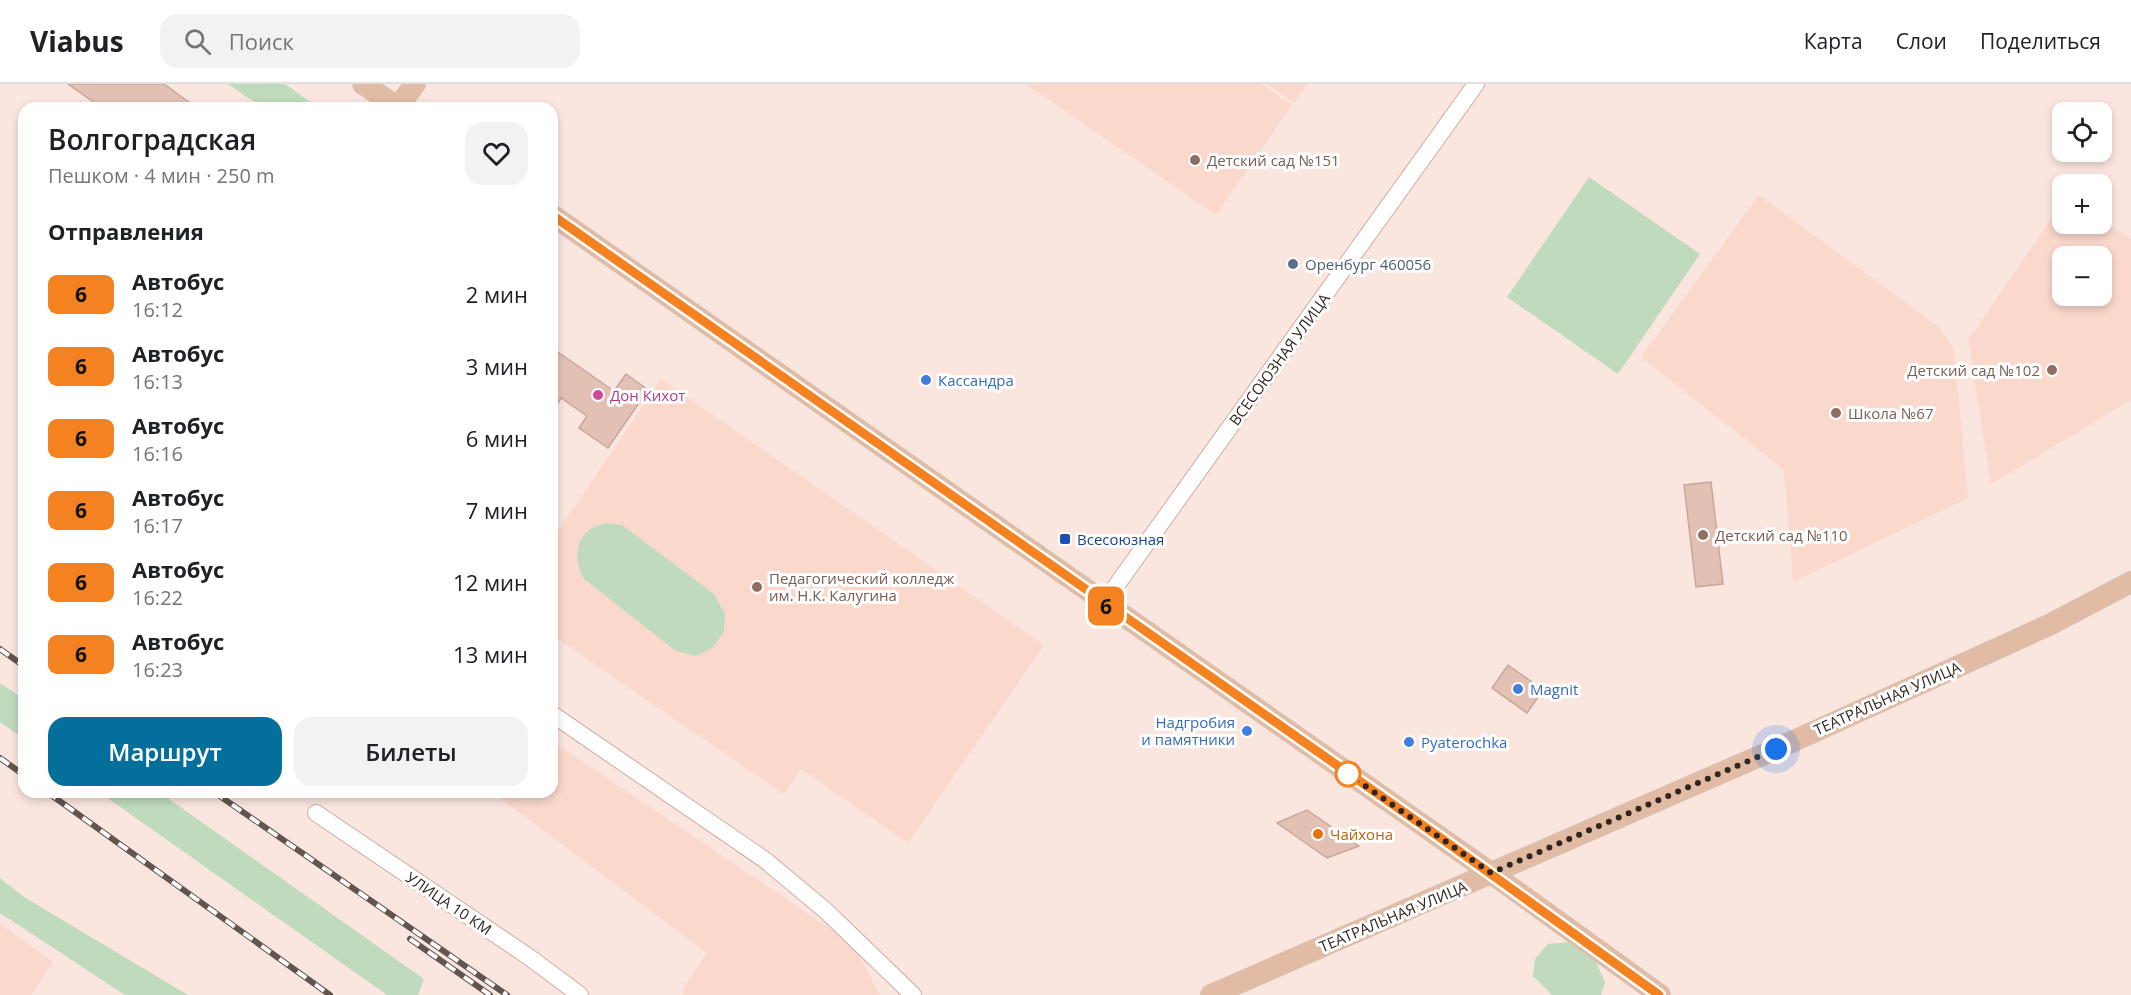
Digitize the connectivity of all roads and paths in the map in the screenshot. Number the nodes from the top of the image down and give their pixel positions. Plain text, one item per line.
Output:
1 (363, 84) edge
2 (415, 84) edge
3 (1476, 84) edge
4 (389, 102) edge
5 (402, 102) edge
6 (558, 219) edge
7 (2131, 582) edge
8 (1103, 604) junction
9 (558, 718) edge
10 (316, 813) dead end
11 (1491, 873) junction
12 (579, 995) edge
13 (913, 995) edge
14 (1211, 995) edge
15 (1660, 995) edge

1 - 4 main road
2 - 5 main road
3 - 8 street, ВСЕСОЮЗНАЯ УЛИЦА
6 - 8 main road
7 - 11 main road, ТЕАТРАЛЬНАЯ УЛИЦА
8 - 11 main road
9 - 13 street
10 - 12 street, УЛИЦА 10 КМ
11 - 14 main road, ТЕАТРАЛЬНАЯ УЛИЦА
11 - 15 main road

